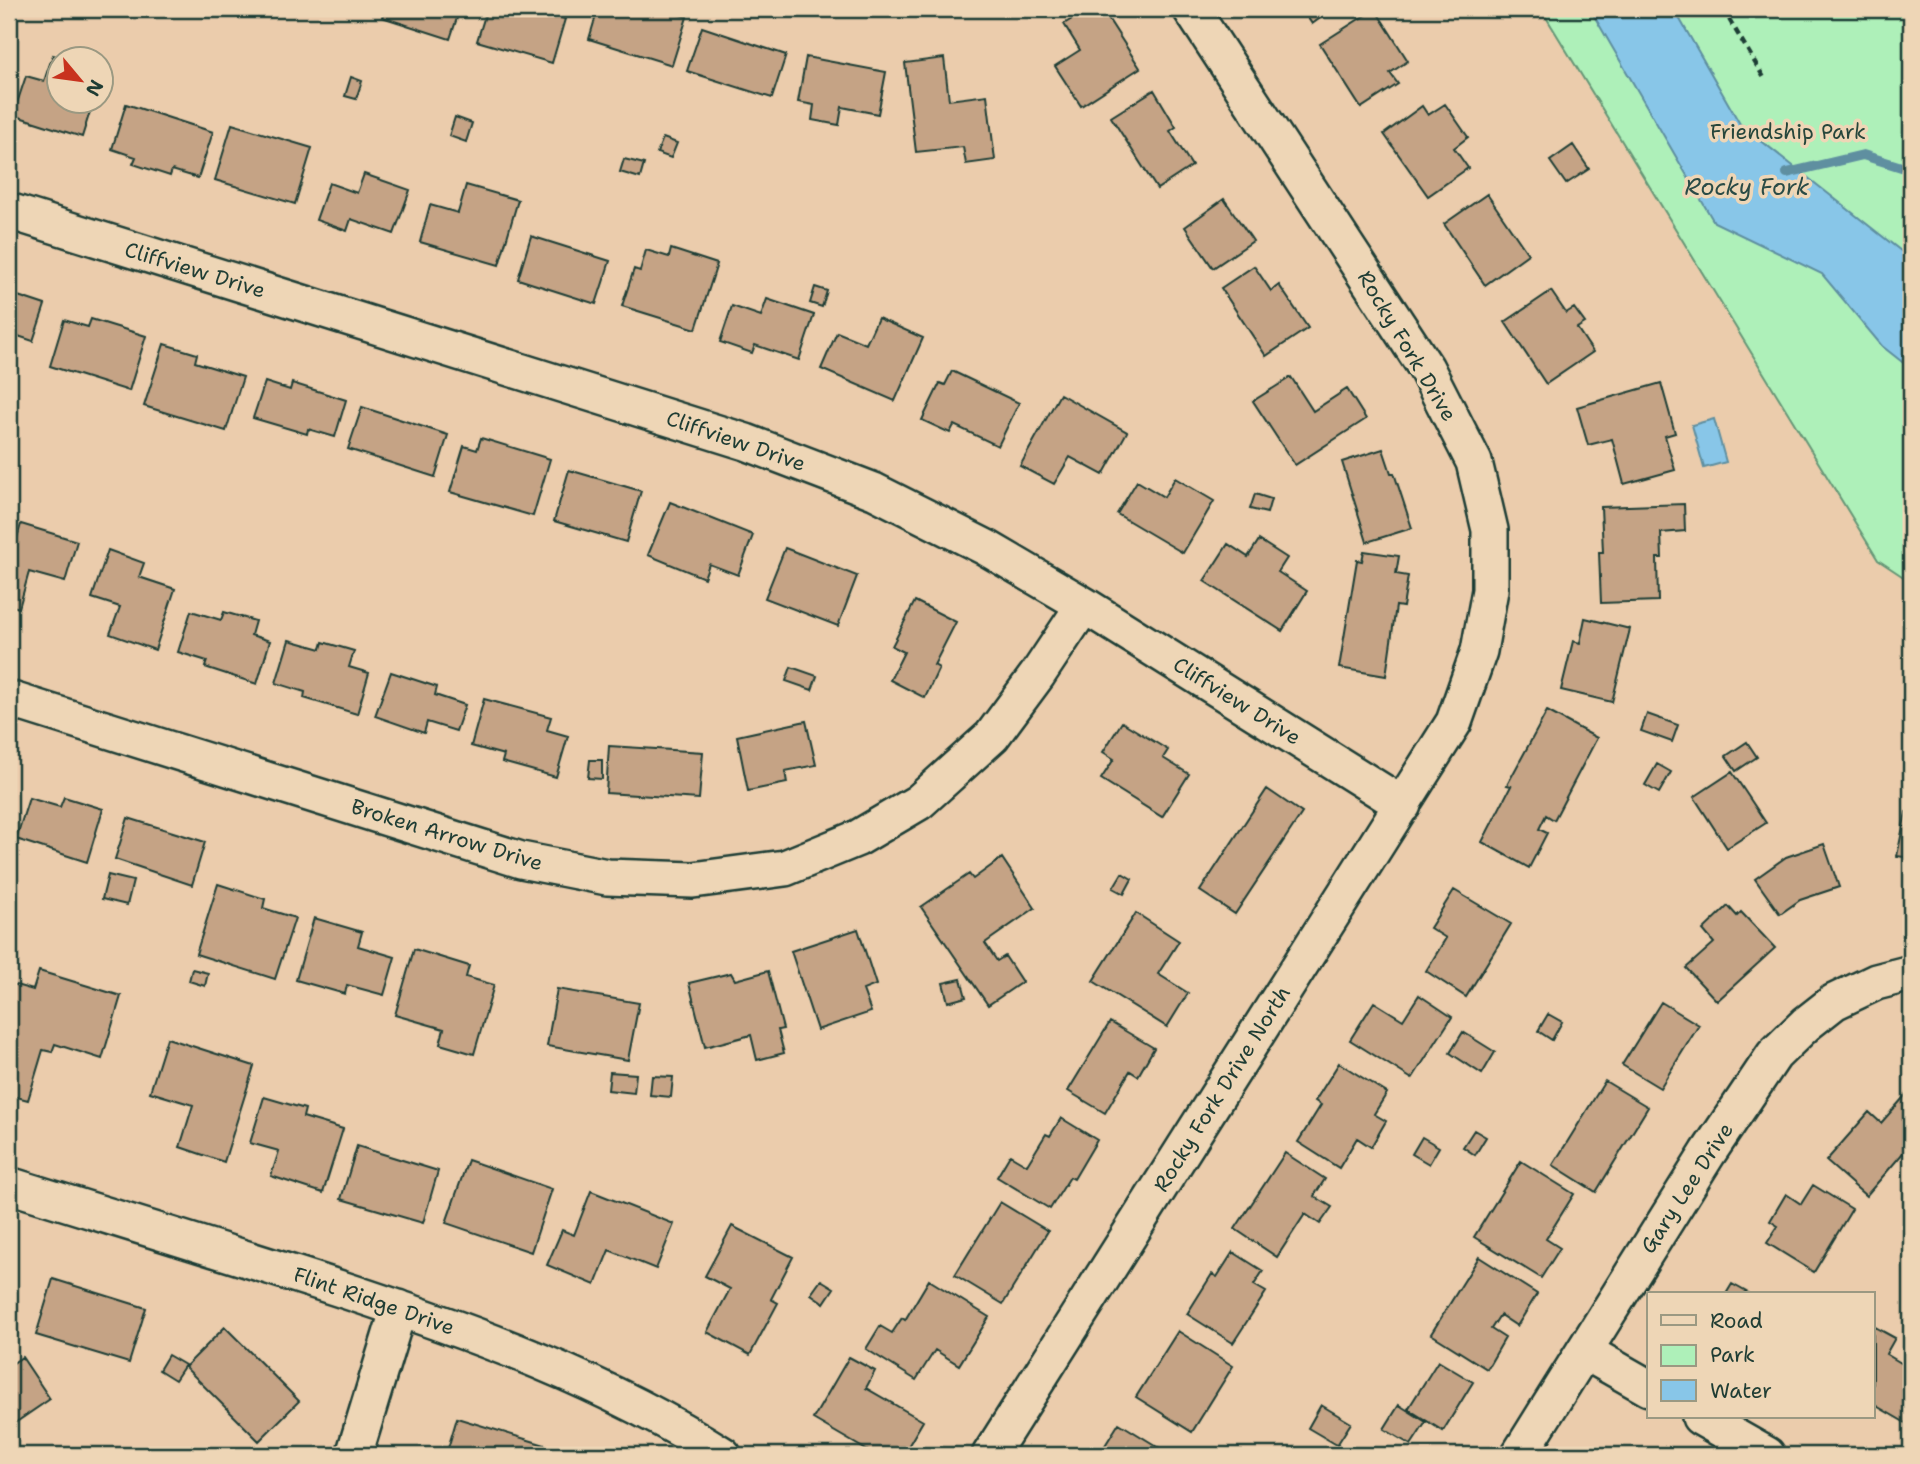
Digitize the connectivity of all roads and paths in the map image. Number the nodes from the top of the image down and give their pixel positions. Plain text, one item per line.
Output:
1 (1191, 9) edge
2 (1723, 9) edge
3 (1766, 81) dead end
4 (9, 211) edge
5 (1084, 605) junction
6 (9, 699) edge
7 (1454, 722) joint
8 (1403, 805) junction
9 (1908, 973) edge
10 (9, 1185) edge
11 (399, 1308) junction
12 (1584, 1351) junction
13 (1647, 1387) edge
14 (1702, 1418) edge
15 (355, 1455) edge
16 (723, 1455) edge
17 (990, 1455) edge
18 (1519, 1455) edge
19 (1768, 1455) edge

1 - 7 street, Rocky Fork Drive
2 - 3 path
4 - 5 street, Cliffview Drive
5 - 6 street, Broken Arrow Drive
5 - 8 street, Cliffview Drive
7 - 8 street, Rocky Fork Drive North
8 - 17 street, Rocky Fork Drive North
9 - 12 street, Gary Lee Drive
10 - 11 street, Flint Ridge Drive
11 - 15 street
11 - 16 street, Flint Ridge Drive
12 - 13 street
12 - 18 street, Gary Lee Drive
14 - 19 street

